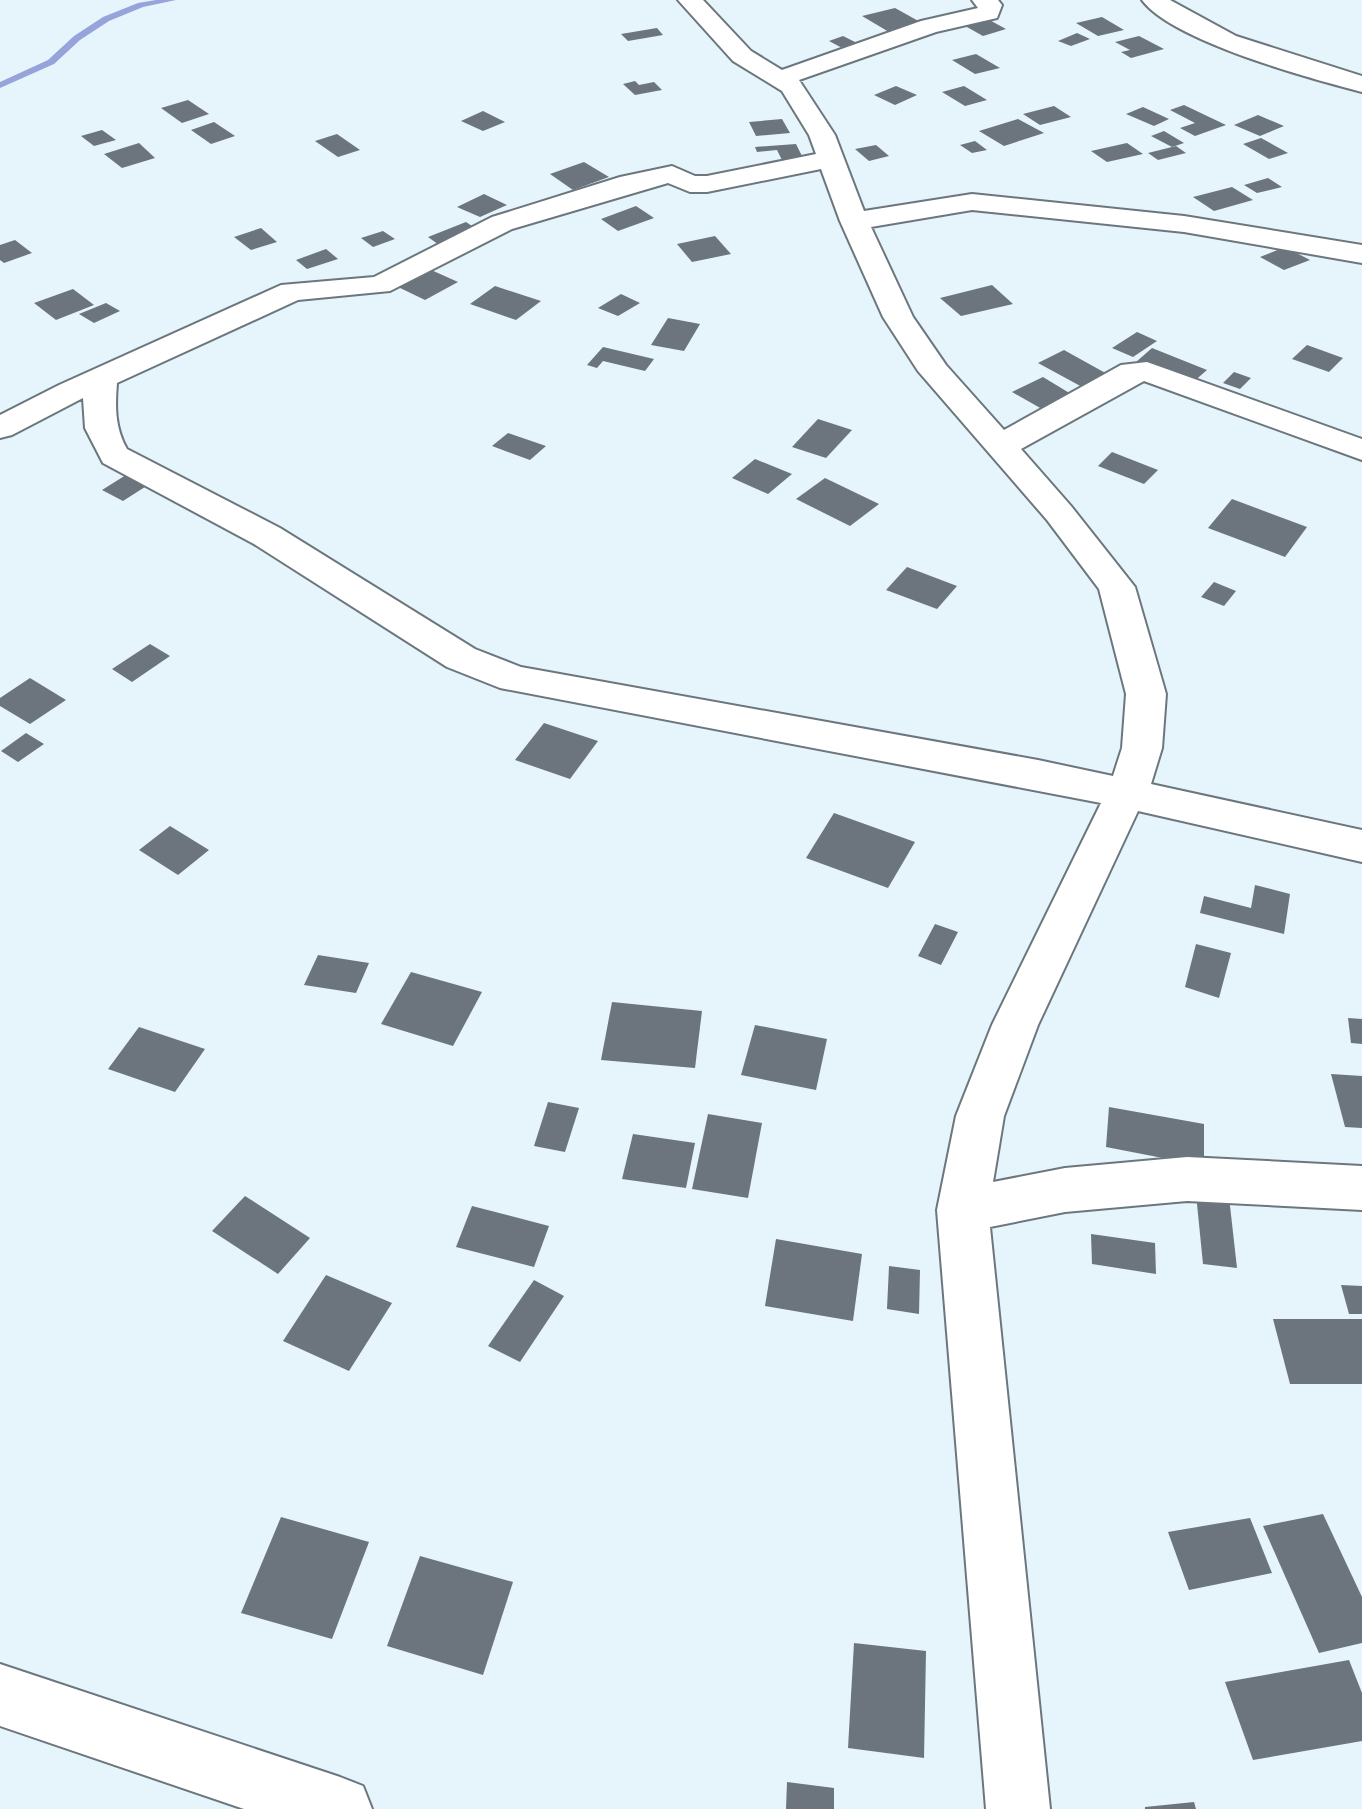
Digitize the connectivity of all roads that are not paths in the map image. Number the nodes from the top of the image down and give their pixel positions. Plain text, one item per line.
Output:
1 (690, 0) edge
2 (984, 0) edge
3 (1154, 0) edge
4 (780, 79) junction
5 (1362, 84) edge
6 (830, 159) junction
7 (854, 221) junction
8 (1362, 254) edge
9 (101, 378) junction
10 (0, 428) edge
11 (1001, 446) junction
12 (1362, 450) edge
13 (1128, 792) junction
14 (1362, 846) edge
15 (1362, 1188) edge
16 (963, 1210) junction
17 (0, 1695) edge
18 (340, 1809) edge
19 (1018, 1809) edge

1 - 4 street
2 - 4 street
3 - 5 street
4 - 6 street
6 - 7 street
6 - 9 street
7 - 8 street
7 - 11 street
9 - 10 street
9 - 13 street
11 - 12 street
11 - 13 street
13 - 14 street
13 - 16 street
15 - 16 street
16 - 19 street
17 - 18 street

